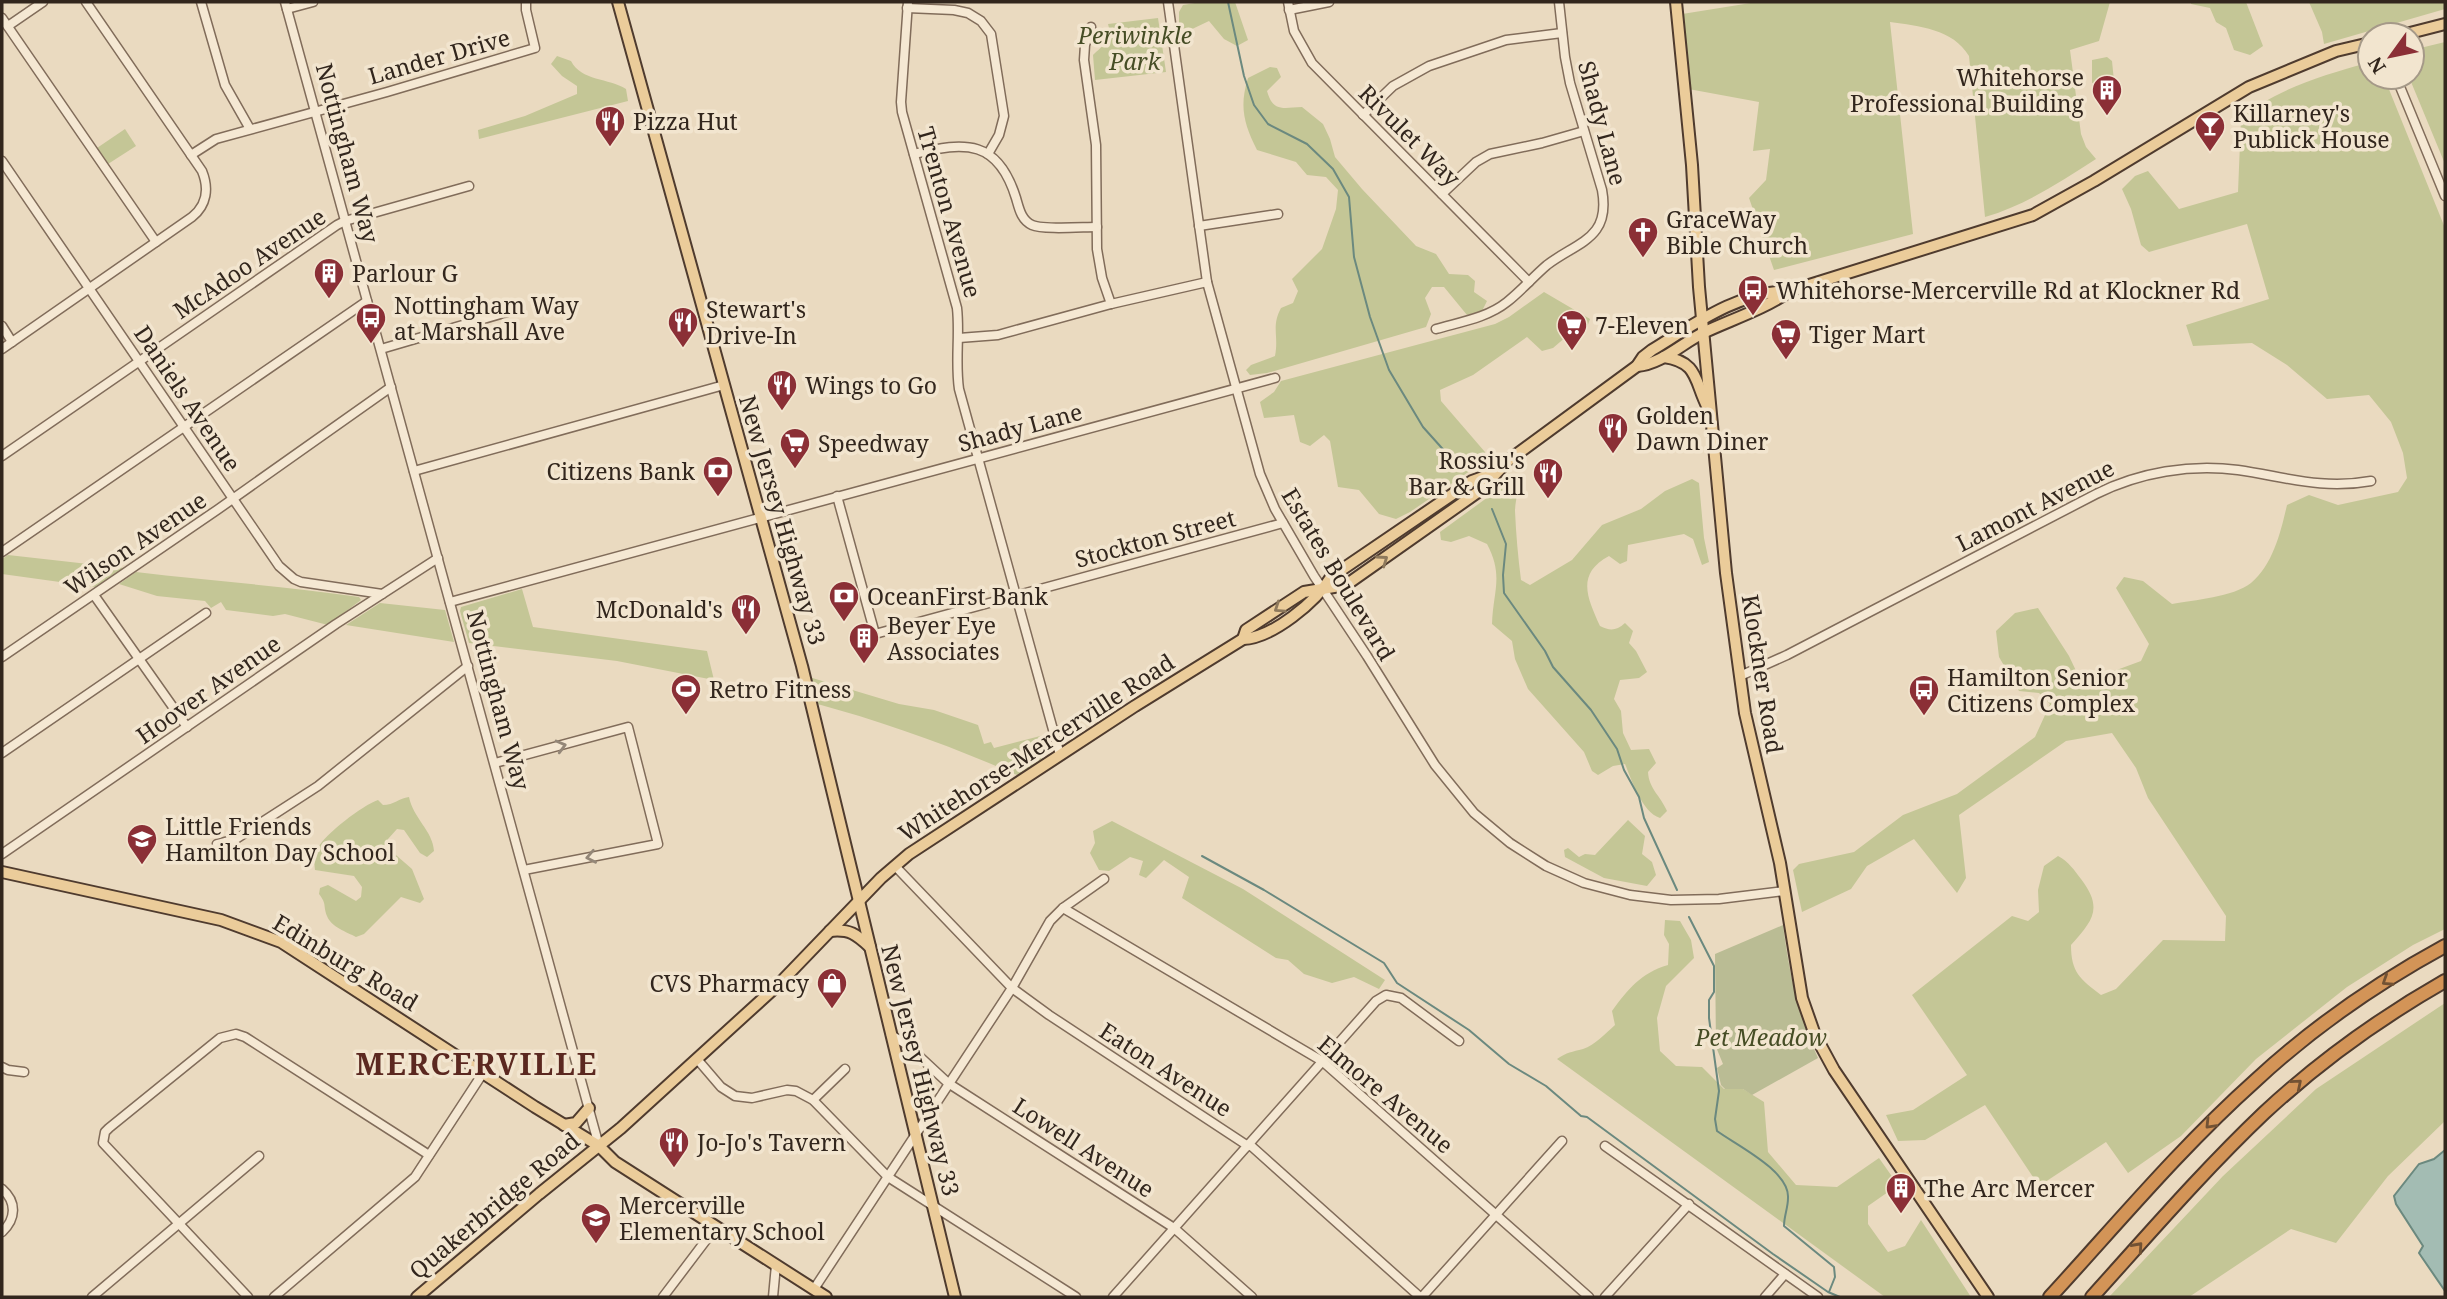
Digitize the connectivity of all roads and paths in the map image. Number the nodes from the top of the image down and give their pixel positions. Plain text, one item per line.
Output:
1 (43, 2) edge
2 (201, 2) edge
3 (313, 2) edge
4 (526, 2) edge
5 (618, 2) edge
6 (1168, 2) edge
7 (1329, 2) edge
8 (1559, 2) edge
9 (89, 3) edge
10 (1677, 3) edge
11 (286, 5) edge
12 (908, 5) edge
13 (1288, 6) edge
14 (2, 18) edge
15 (2445, 24) edge
16 (8, 26) junction
17 (1091, 27) dead end
18 (2426, 29) edge
19 (1562, 33) junction
20 (2356, 46) edge
21 (2402, 91) edge
22 (315, 112) junction
23 (1363, 115) junction
24 (250, 130) junction
25 (1584, 131) junction
26 (914, 154) junction
27 (988, 154) junction
28 (191, 155) junction
29 (2, 162) edge
30 (468, 186) dead end
31 (1441, 194) junction
32 (2445, 196) edge
33 (1278, 214) dead end
34 (345, 221) junction
35 (1199, 226) junction
36 (1097, 227) junction
37 (156, 242) junction
38 (1207, 282) junction
39 (1529, 282) junction
40 (90, 289) junction
41 (1790, 291) junction
42 (367, 301) junction
43 (1111, 304) junction
44 (514, 310) dead end
45 (1702, 319) junction
46 (2, 326) edge
47 (1436, 329) dead end
48 (1703, 333) junction
49 (959, 338) junction
50 (12, 342) junction
51 (2, 349) edge
52 (380, 349) junction
53 (1660, 359) junction
54 (139, 360) junction
55 (1637, 366) junction
56 (1275, 378) dead end
57 (724, 385) junction
58 (391, 387) junction
59 (1236, 389) junction
60 (1711, 415) junction
61 (184, 427) junction
62 (2, 456) edge
63 (978, 458) junction
64 (414, 471) junction
65 (2371, 481) dead end
66 (837, 496) junction
67 (234, 498) junction
68 (760, 517) junction
69 (1283, 523) junction
70 (2, 552) edge
71 (438, 558) junction
72 (1323, 590) junction
73 (94, 594) junction
74 (382, 594) junction
75 (1016, 596) junction
76 (450, 602) junction
77 (206, 613) dead end
78 (2, 657) edge
79 (139, 659) junction
80 (468, 666) junction
81 (1740, 676) junction
82 (187, 727) junction
83 (2, 753) edge
84 (1060, 755) junction
85 (495, 764) junction
86 (217, 844) dead end
87 (2, 854) edge
88 (895, 866) junction
89 (524, 870) junction
90 (2, 872) edge
91 (1104, 879) dead end
92 (1784, 891) junction
93 (859, 901) junction
94 (1063, 908) junction
95 (830, 931) junction
96 (2445, 946) edge
97 (870, 947) junction
98 (2445, 981) edge
99 (1012, 988) junction
100 (891, 1035) junction
101 (1459, 1041) dead end
102 (697, 1059) junction
103 (1322, 1061) junction
104 (2, 1066) edge
105 (845, 1069) dead end
106 (24, 1072) dead end
107 (483, 1073) junction
108 (948, 1083) junction
109 (813, 1100) junction
110 (589, 1108) junction
111 (564, 1125) junction
112 (915, 1135) junction
113 (1562, 1141) dead end
114 (1248, 1145) junction
115 (599, 1146) junction
116 (1605, 1146) dead end
117 (429, 1154) junction
118 (259, 1156) dead end
119 (888, 1177) junction
120 (2, 1189) edge
121 (1689, 1204) junction
122 (933, 1206) junction
123 (1495, 1213) junction
124 (180, 1224) junction
125 (716, 1227) junction
126 (1174, 1228) junction
127 (2, 1233) edge
128 (776, 1265) junction
129 (1786, 1274) junction
130 (814, 1289) junction
131 (92, 1297) edge
132 (248, 1297) edge
133 (274, 1297) edge
134 (417, 1297) edge
135 (663, 1297) edge
136 (773, 1297) edge
137 (826, 1297) edge
138 (955, 1297) edge
139 (1076, 1297) edge
140 (1113, 1297) edge
141 (1252, 1297) edge
142 (1421, 1297) edge
143 (1589, 1297) edge
144 (1605, 1297) edge
145 (1765, 1297) edge
146 (1818, 1297) edge
147 (1987, 1297) edge
148 (2050, 1297) edge
149 (2092, 1297) edge

1 - 16 street
2 - 24 street
3 - 11 street
4 - 22 street, Lander Drive
5 - 57 main road, New Jersey Highway 33
6 - 35 street, Estates Boulevard
7 - 13 street
8 - 19 street, Shady Lane
9 - 28 street
10 - 45 main road, Klockner Road
11 - 22 street, Nottingham Way
12 - 26 street, Trenton Avenue
12 - 27 street
13 - 23 street, Rivulet Way
14 - 16 street
15 - 18 main road
16 - 37 street
17 - 36 street
19 - 23 street
19 - 25 street, Shady Lane
20 - 41 main road, Whitehorse-Mercerville Road
21 - 32 street
22 - 24 street, Lander Drive
22 - 34 street, Nottingham Way
23 - 31 street, Rivulet Way
24 - 28 street, Lander Drive
25 - 31 street
25 - 39 street, Shady Lane
26 - 27 street
26 - 49 street, Trenton Avenue
27 - 36 street
28 - 37 street
29 - 40 street, Daniels Avenue
30 - 34 street, McAdoo Avenue
31 - 39 street, Rivulet Way
33 - 35 street
34 - 42 street, Nottingham Way
34 - 54 street, McAdoo Avenue
35 - 38 street, Estates Boulevard
36 - 43 street
37 - 40 street
38 - 43 street
38 - 59 street, Estates Boulevard
39 - 47 street, Shady Lane
40 - 50 street
40 - 54 street, Daniels Avenue
41 - 45 main road, Whitehorse-Mercerville Road
41 - 48 main road, Whitehorse-Mercerville Road
42 - 52 street, Nottingham Way
42 - 61 street
43 - 49 street
44 - 52 street
45 - 48 main road, Klockner Road
45 - 55 main road, Whitehorse-Mercerville Road
46 - 50 street
48 - 53 main road, Whitehorse-Mercerville Road
48 - 60 main road, Klockner Road
49 - 63 street, Trenton Avenue
50 - 51 street
52 - 58 street, Nottingham Way
53 - 55 main road, Whitehorse-Mercerville Road
53 - 60 main road
54 - 61 street, Daniels Avenue
54 - 62 street, McAdoo Avenue
55 - 72 main road, Whitehorse-Mercerville Road
56 - 59 street, Shady Lane
57 - 64 street
57 - 68 main road, New Jersey Highway 33
58 - 64 street, Nottingham Way
58 - 67 street, Wilson Avenue
59 - 63 street, Shady Lane
59 - 69 street, Estates Boulevard
60 - 81 main road, Klockner Road
61 - 67 street, Daniels Avenue
61 - 70 street
63 - 66 street, Shady Lane
63 - 75 street, Trenton Avenue
64 - 71 street, Nottingham Way
65 - 81 street, Lamont Avenue
66 - 68 street, Shady Lane
66 - 75 street, Stockton Street
67 - 73 street, Wilson Avenue
67 - 74 street, Daniels Avenue
68 - 76 street, Shady Lane
68 - 93 main road, New Jersey Highway 33
69 - 72 street, Estates Boulevard
69 - 75 street, Stockton Street
71 - 74 street, Hoover Avenue
71 - 76 street, Nottingham Way
72 - 84 main road, Whitehorse-Mercerville Road
72 - 92 street, Estates Boulevard
73 - 78 street, Wilson Avenue
73 - 79 street
74 - 82 street, Hoover Avenue
75 - 84 street, Trenton Avenue
76 - 80 street, Nottingham Way
77 - 79 street
79 - 82 street
79 - 83 street
80 - 85 street, Nottingham Way
80 - 86 street
81 - 92 main road, Klockner Road
82 - 87 street, Hoover Avenue
84 - 88 main road, Whitehorse-Mercerville Road
85 - 89 street, Nottingham Way
85 -> 89 street
88 - 93 main road, Whitehorse-Mercerville Road
88 - 99 street, Eaton Avenue
89 - 110 street, Nottingham Way
90 - 107 main road, Edinburg Road
91 - 94 street
92 - 147 main road, Klockner Road
93 - 95 main road, Whitehorse-Mercerville Road
93 - 97 main road, New Jersey Highway 33
94 - 99 street
94 - 103 street, Elmore Avenue
95 - 97 main road
95 - 102 main road, Whitehorse-Mercerville Road
96 -> 148 highway
97 - 100 main road, New Jersey Highway 33
149 -> 98 highway
99 - 108 street
99 - 114 street, Eaton Avenue
100 - 108 street, Lowell Avenue
100 - 112 main road, New Jersey Highway 33
101 - 103 street
102 - 109 street
102 - 115 main road, Quakerbridge Road
103 - 114 street
103 - 123 street, Elmore Avenue
104 - 106 street
105 - 109 street
107 - 111 main road, Edinburg Road
107 - 117 street
108 - 112 street
108 - 126 street, Lowell Avenue
109 - 119 street
110 - 111 main road
110 - 115 street, Nottingham Way
111 - 115 main road, Edinburg Road
112 - 119 street
112 - 122 main road, New Jersey Highway 33
113 - 123 street
114 - 126 street
114 - 142 street, Eaton Avenue
115 - 125 main road
115 - 134 main road, Quakerbridge Road
116 - 121 street
117 - 124 street
117 - 133 street
118 - 124 street
119 - 122 street
119 - 130 street
120 - 127 street
121 - 129 street
121 - 144 street
122 - 138 main road, New Jersey Highway 33
122 - 139 street
123 - 142 street
123 - 143 street, Elmore Avenue
124 - 131 street
124 - 132 street
125 - 128 main road
125 - 135 street
126 - 140 street
126 - 141 street, Lowell Avenue
128 - 130 main road
128 - 136 street
129 - 145 street
129 - 146 street
130 - 137 main road

